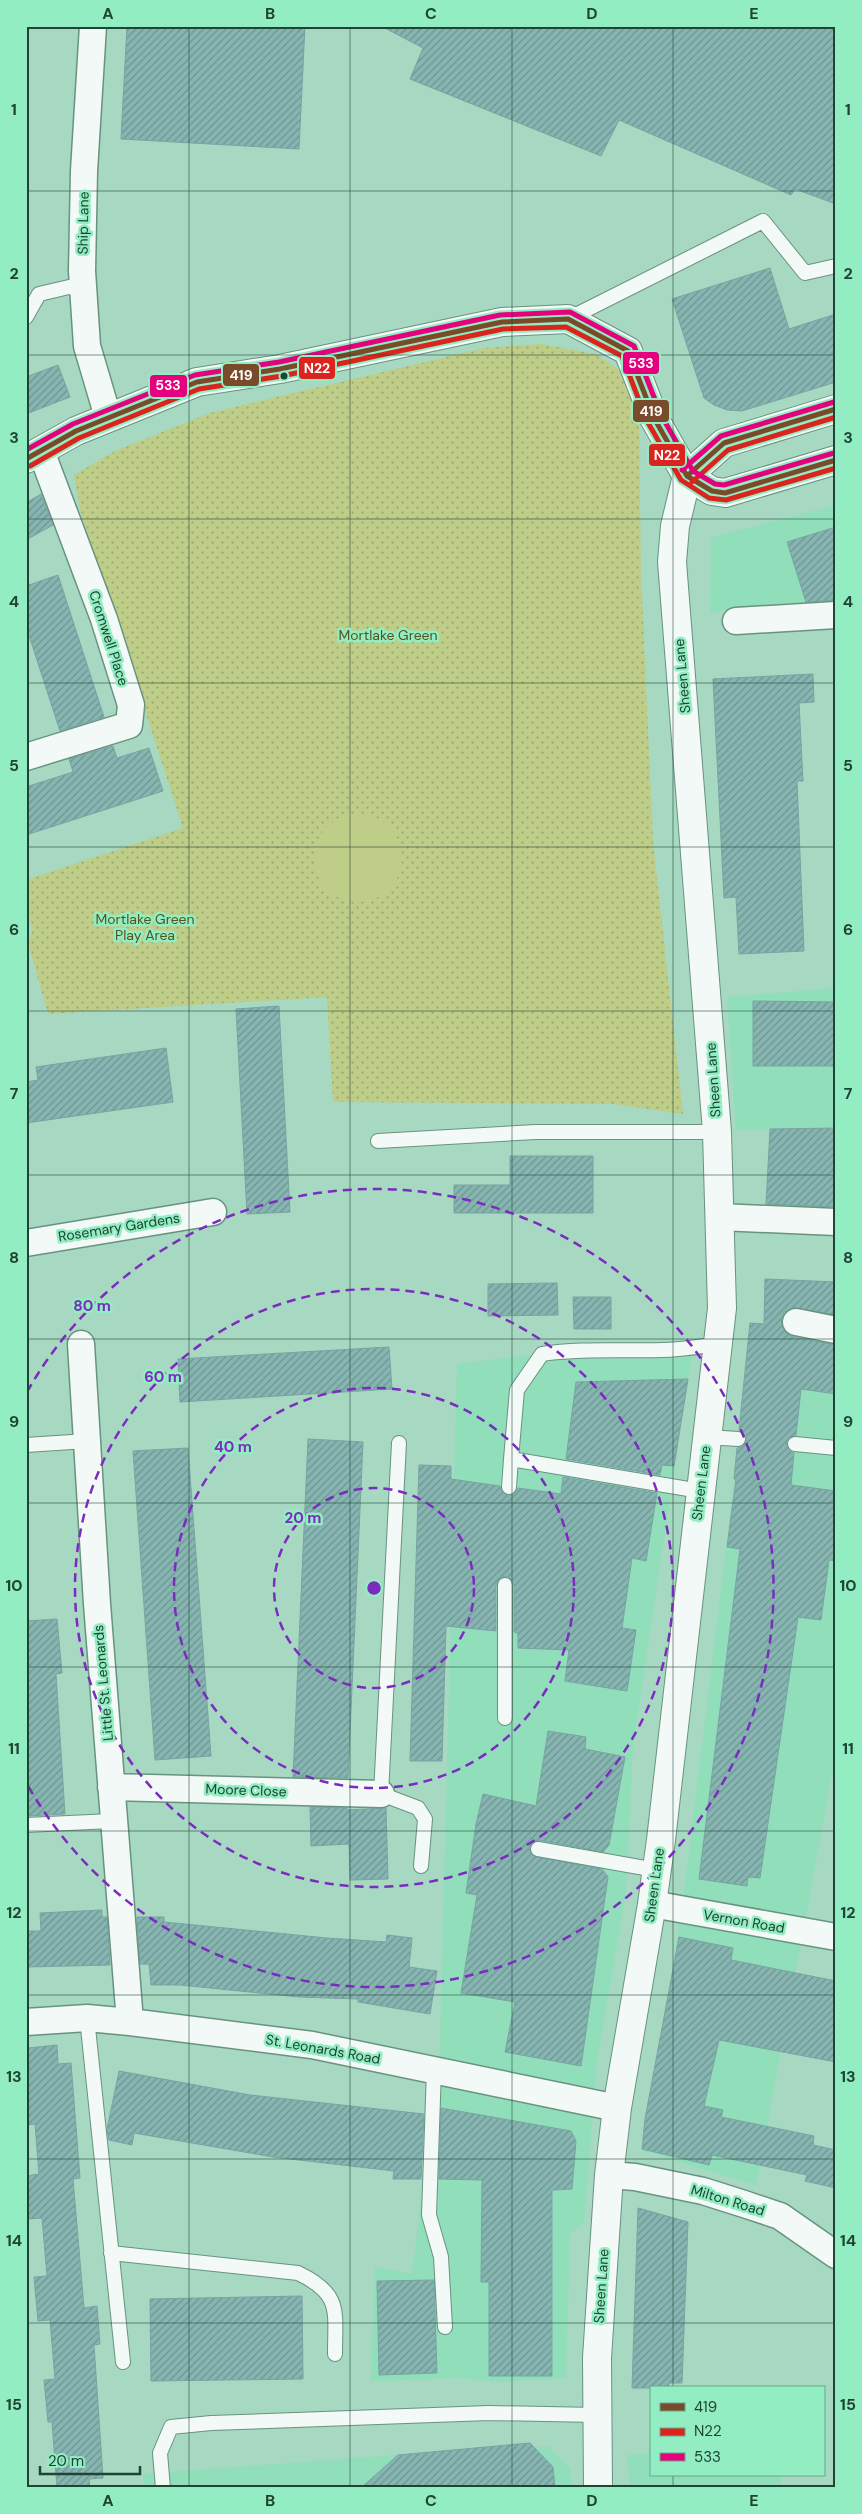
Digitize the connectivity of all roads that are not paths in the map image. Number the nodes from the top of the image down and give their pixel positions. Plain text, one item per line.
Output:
1 (93, 26) edge
2 (836, 266) edge
3 (83, 289) junction
4 (26, 317) edge
5 (568, 319) junction
6 (836, 409) edge
7 (108, 417) junction
8 (34, 455) edge
9 (836, 460) edge
10 (687, 476) junction
11 (836, 615) edge
12 (736, 621) dead end
13 (26, 757) edge
14 (717, 1132) junction
15 (378, 1141) dead end
16 (213, 1212) dead end
17 (720, 1217) junction
18 (836, 1222) edge
19 (26, 1243) edge
20 (796, 1322) dead end
21 (836, 1330) edge
22 (718, 1343) junction
23 (81, 1344) dead end
24 (707, 1436) junction
25 (738, 1439) dead end
26 (87, 1441) junction
27 (399, 1443) dead end
28 (26, 1444) edge
29 (795, 1444) dead end
30 (836, 1448) edge
31 (511, 1459) junction
32 (509, 1487) dead end
33 (700, 1492) junction
34 (505, 1585) dead end
35 (505, 1718) dead end
36 (111, 1787) junction
37 (381, 1794) junction
38 (112, 1821) junction
39 (26, 1825) edge
40 (538, 1849) dead end
41 (421, 1866) dead end
42 (656, 1870) junction
43 (652, 1904) junction
44 (836, 1937) edge
45 (88, 2018) junction
46 (26, 2022) edge
47 (130, 2022) junction
48 (434, 2069) junction
49 (617, 2108) junction
50 (609, 2175) junction
51 (111, 2253) junction
52 (836, 2256) edge
53 (445, 2327) dead end
54 (335, 2354) dead end
55 (122, 2362) dead end
56 (597, 2414) junction
57 (163, 2488) edge
58 (598, 2488) edge

1 - 3 street, Ship Lane
2 - 5 lane
3 - 4 lane
3 - 7 street, Ship Lane
5 - 7 main road
5 - 10 main road
6 - 10 main road
7 - 8 main road
8 - 13 street, Cromwell Place
9 - 10 main road
10 - 14 main road, Sheen Lane
11 - 12 street
14 - 15 lane
14 - 17 main road, Sheen Lane
16 - 19 street, Rosemary Gardens
17 - 18 street
17 - 22 main road, Sheen Lane
20 - 21 street
22 - 24 main road, Sheen Lane
22 - 31 lane
23 - 26 street, Little St. Leonards
24 - 25 lane
24 - 33 main road, Sheen Lane
26 - 28 lane
26 - 36 street, Little St. Leonards
27 - 37 lane
29 - 30 lane
31 - 32 lane
31 - 33 lane
33 - 42 main road, Sheen Lane
34 - 35 lane
36 - 37 street, Moore Close
36 - 38 street, Little St. Leonards
37 - 41 lane
38 - 39 lane
38 - 47 street, Little St. Leonards
40 - 42 lane
42 - 43 main road, Sheen Lane
43 - 44 street, Vernon Road
43 - 49 main road, Sheen Lane
45 - 46 street, St. Leonards Road
45 - 47 street, St. Leonards Road
45 - 51 lane
47 - 48 street, St. Leonards Road
48 - 49 street, St. Leonards Road
48 - 53 lane
49 - 50 main road, Sheen Lane
50 - 52 street, Milton Road
50 - 56 main road, Sheen Lane
51 - 54 lane
51 - 55 lane
56 - 57 lane
56 - 58 main road, Sheen Lane

